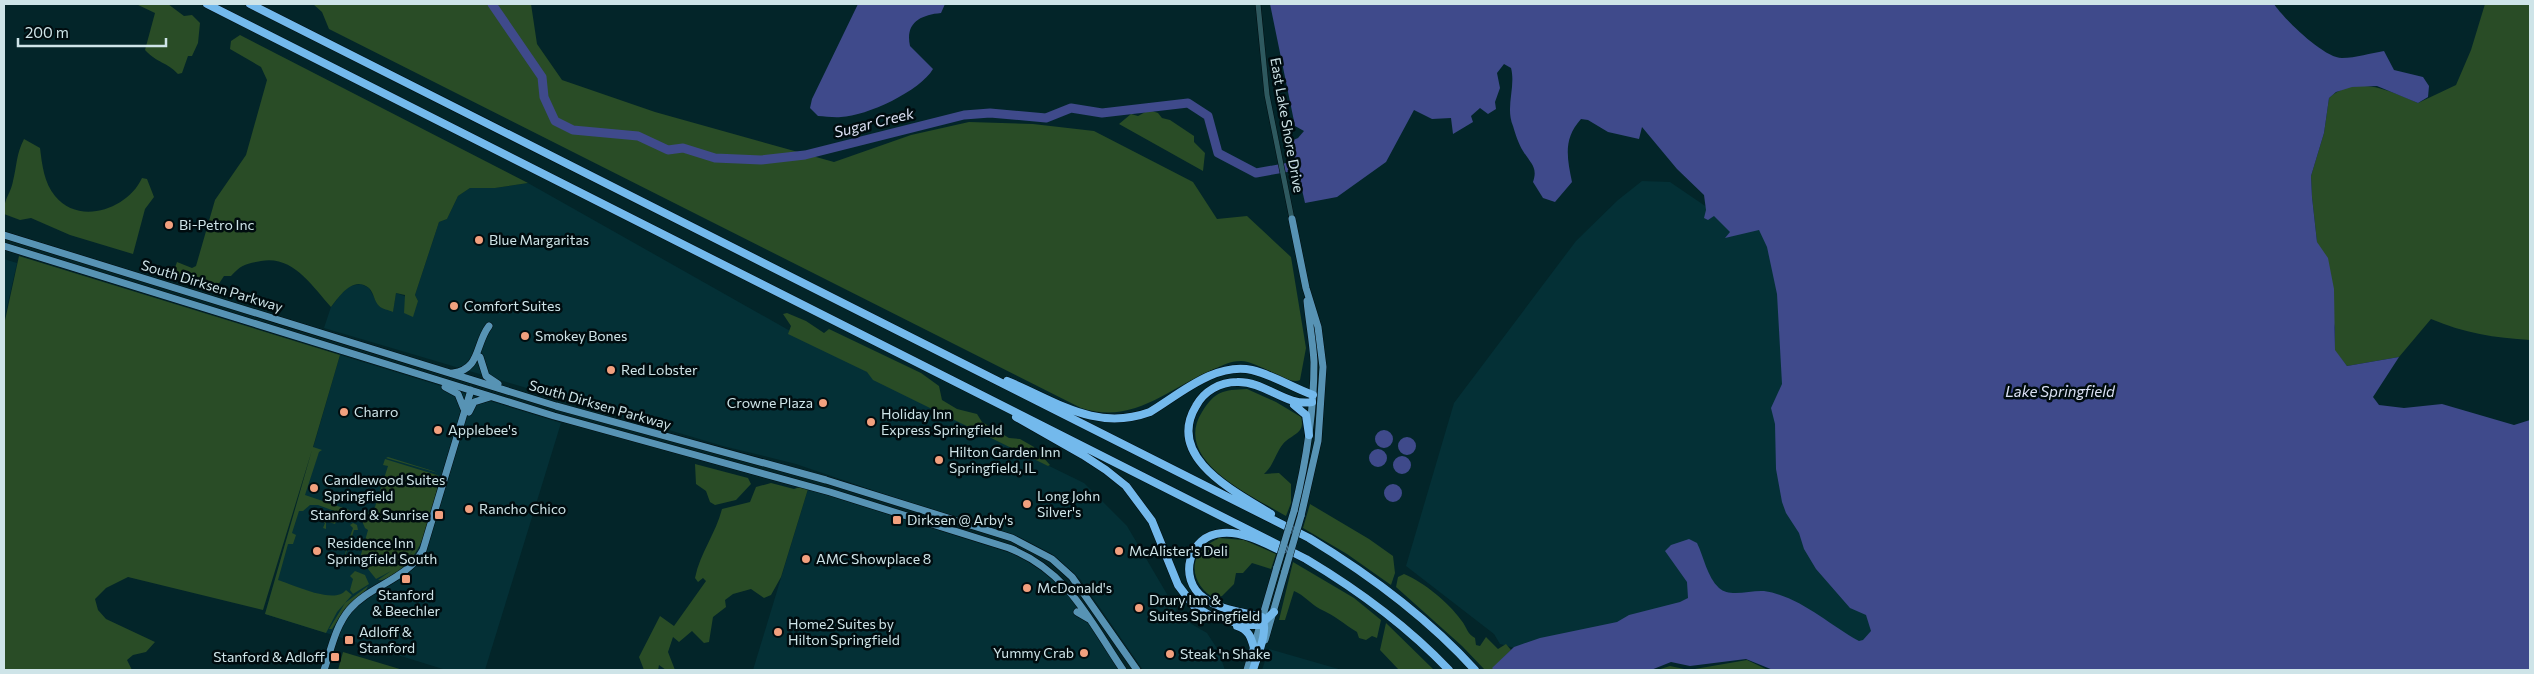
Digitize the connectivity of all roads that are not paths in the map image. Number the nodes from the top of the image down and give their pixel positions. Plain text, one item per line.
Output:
1 (207, 4) edge
2 (250, 4) edge
3 (1258, 4) edge
4 (1292, 219) joint
5 (4, 230) edge
6 (4, 235) edge
7 (4, 246) edge
8 (80, 258) junction
9 (1306, 288) junction
10 (489, 326) dead end
11 (949, 356) junction
12 (480, 357) dead end
13 (408, 371) junction
14 (452, 373) junction
15 (1257, 385) junction
16 (471, 390) junction
17 (972, 390) junction
18 (492, 397) junction
19 (530, 398) junction
20 (1313, 399) junction
21 (1322, 400) junction
22 (464, 411) junction
23 (458, 435) junction
24 (1309, 435) junction
25 (1338, 556) junction
26 (1178, 585) junction
27 (1356, 590) junction
28 (1077, 612) dead end
29 (1274, 612) junction
30 (1091, 621) junction
31 (1262, 621) junction
32 (1254, 648) junction
33 (324, 670) edge
34 (1123, 670) edge
35 (1138, 670) edge
36 (1248, 670) edge
37 (1257, 670) edge
38 (1449, 670) edge
39 (1475, 670) edge

1 - 17 highway
2 - 11 highway
3 - 4 street, East Lake Shore Drive
4 - 9 main road
5 - 8 main road
6 - 8 main road, South Dirksen Parkway
7 - 13 main road, South Dirksen Parkway
8 - 14 main road, South Dirksen Parkway
9 - 20 main road
9 - 21 main road
10 - 14 main road
11 - 20 highway
11 - 25 highway
12 - 19 main road
13 - 16 main road, South Dirksen Parkway
13 - 22 main road
14 - 19 main road, South Dirksen Parkway
15 - 20 highway
15 - 24 highway
15 - 25 highway
16 - 18 main road, South Dirksen Parkway
16 - 22 main road
17 - 26 highway
17 - 27 highway
18 - 23 main road
18 - 30 main road, South Dirksen Parkway
19 - 35 main road, South Dirksen Parkway
20 - 21 main road
20 - 24 main road
21 - 29 main road, bridge
22 - 23 main road
23 - 33 main road
24 - 31 main road, bridge
25 - 39 highway
26 - 31 highway
26 - 32 highway
27 - 31 highway
27 - 38 highway
28 - 30 main road
29 - 31 highway
29 - 37 main road
30 - 34 main road, South Dirksen Parkway
31 - 32 main road
31 - 36 highway
32 - 36 main road

